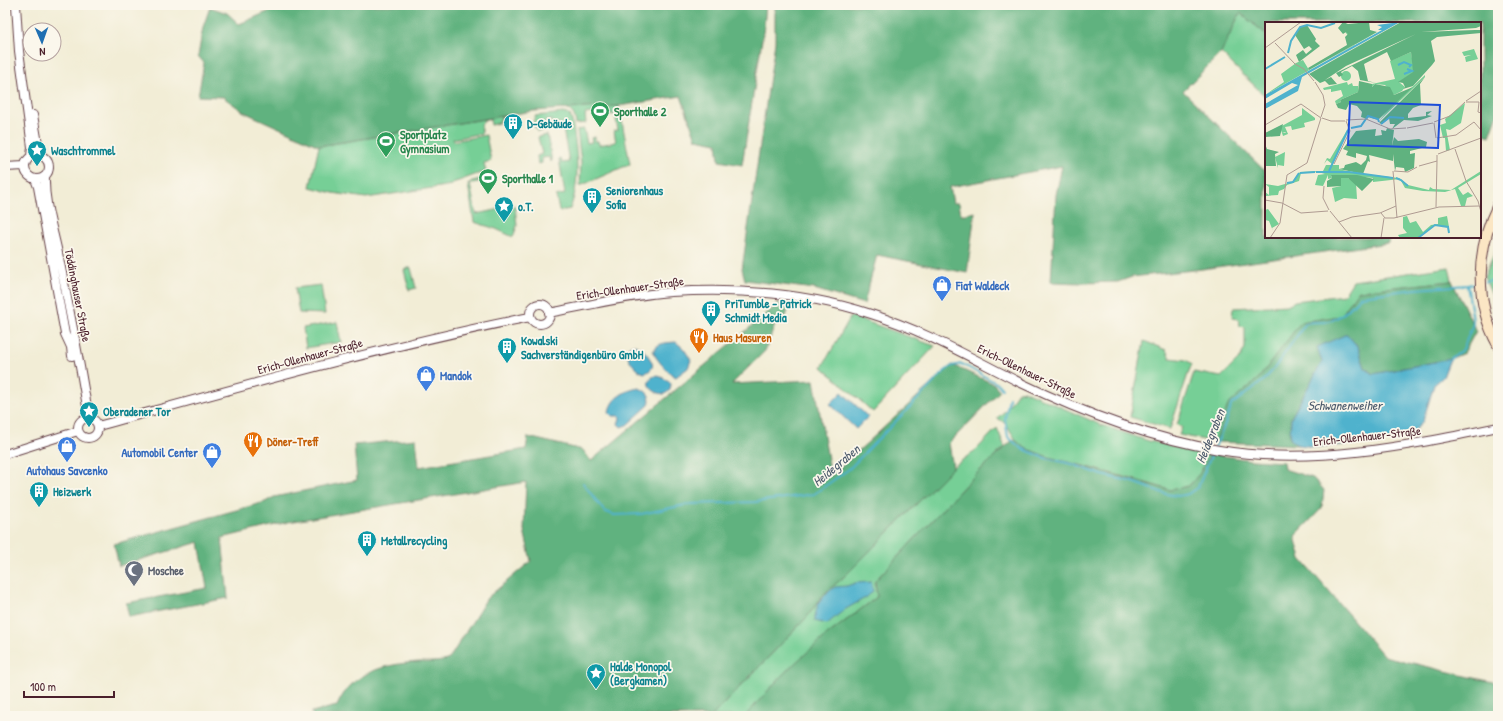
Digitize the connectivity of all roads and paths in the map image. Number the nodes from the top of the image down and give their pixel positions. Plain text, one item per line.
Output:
1 (16, 5) edge
2 (19, 41) junction
3 (40, 155) junction
4 (31, 156) junction
5 (25, 166) junction
6 (5, 167) edge
7 (44, 177) junction
8 (35, 179) junction
9 (1498, 205) edge
10 (549, 313) junction
11 (530, 317) junction
12 (1498, 345) edge
13 (87, 418) junction
14 (98, 426) junction
15 (1498, 427) edge
16 (78, 431) junction
17 (5, 454) edge

1 - 2 street, Töddinghauser Straße
2 - 3 street, Töddinghauser Straße
2 - 4 street, Töddinghauser Straße
3 - 4 street
3 - 7 street, Töddinghauser Straße
4 - 5 street
5 - 6 street
5 - 8 street, Töddinghauser Straße
7 - 8 street
7 - 13 street, Töddinghauser Straße
8 - 13 street, Töddinghauser Straße
9 - 12 main road
10 - 11 street
10 - 11 street
10 - 15 street, Erich-Ollenhauer-Straße
11 - 14 street, Erich-Ollenhauer-Straße
13 - 14 street
13 - 16 street
14 - 16 street
16 - 17 street

